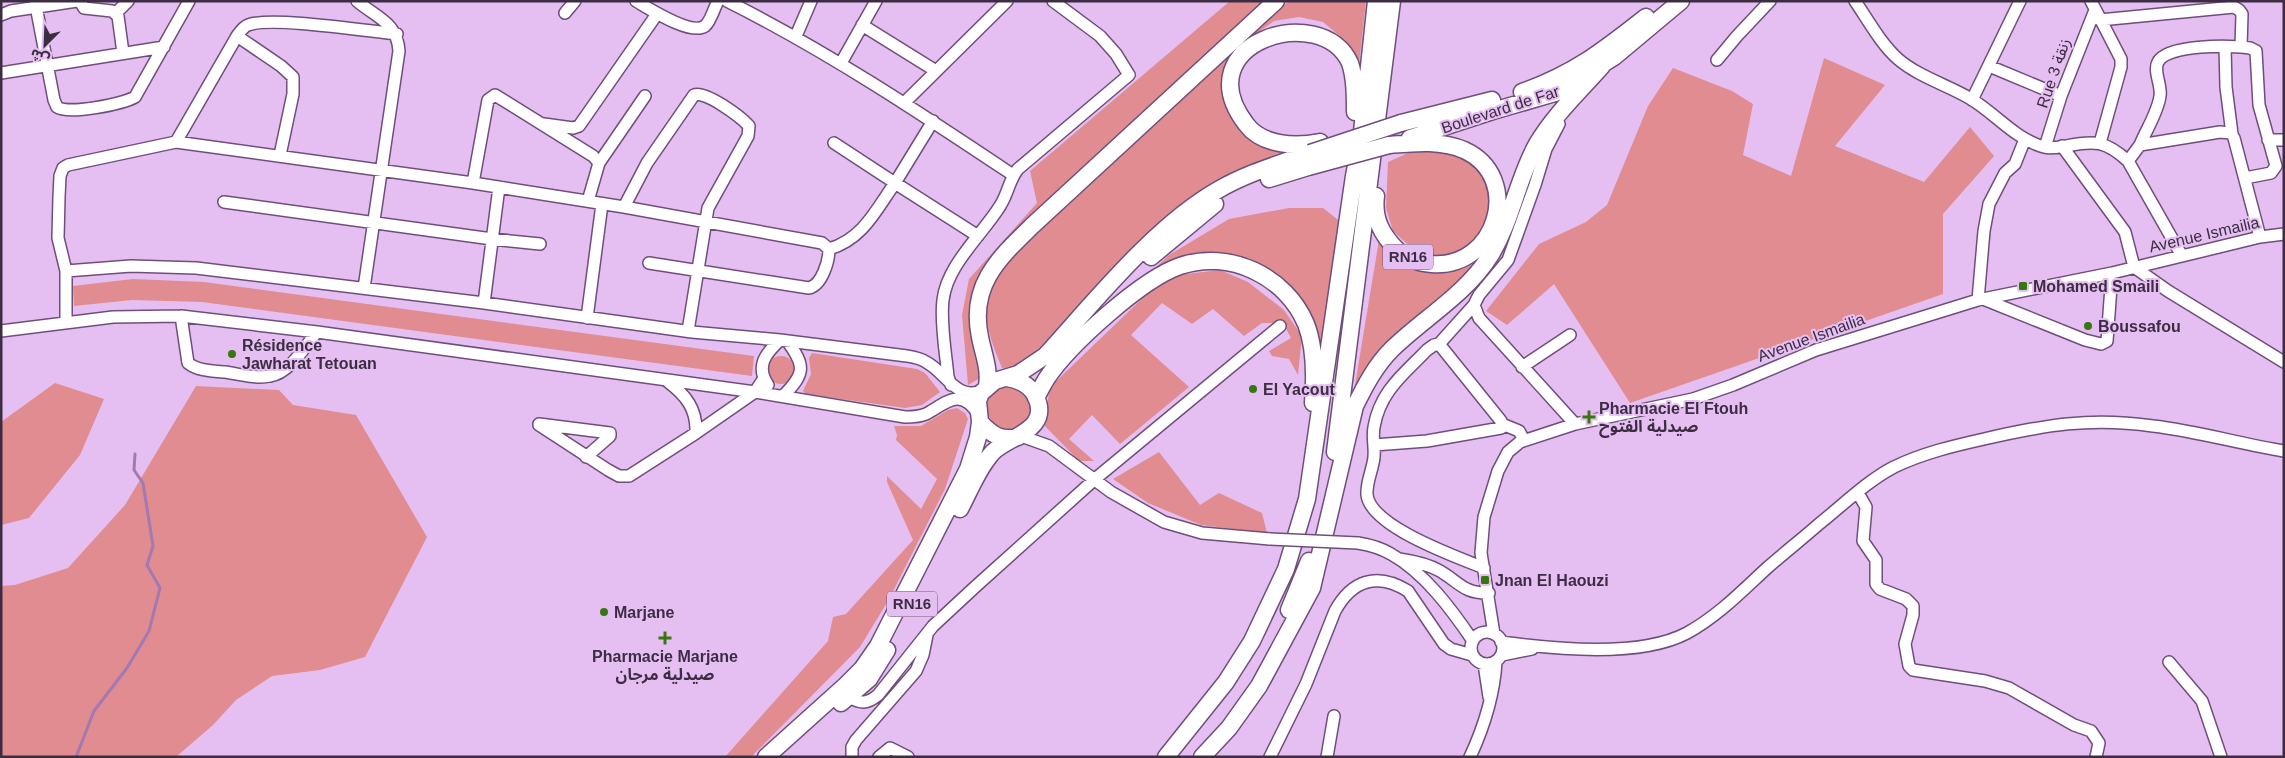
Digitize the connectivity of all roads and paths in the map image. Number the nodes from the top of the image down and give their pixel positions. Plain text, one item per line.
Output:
1 (79, 1) edge
2 (128, 1) edge
3 (189, 1) edge
4 (357, 1) edge
5 (574, 1) edge
6 (636, 1) edge
7 (718, 1) edge
8 (727, 1) edge
9 (811, 1) edge
10 (876, 1) edge
11 (1053, 1) edge
12 (1276, 1) edge
13 (1376, 1) edge
14 (1392, 1) edge
15 (1401, 1) edge
16 (1665, 1) edge
17 (1681, 1) edge
18 (1770, 1) edge
19 (1855, 1) edge
20 (2020, 1) edge
21 (1002, 2) edge
22 (36, 4) edge
23 (743, 5) edge
24 (2095, 10) edge
25 (116, 13) junction
26 (566, 13) dead end
27 (658, 14) junction
28 (1, 15) edge
29 (862, 24) junction
30 (397, 34) junction
31 (237, 36) junction
32 (796, 36) junction
33 (164, 47) junction
34 (2240, 47) junction
35 (2225, 48) junction
36 (123, 53) junction
37 (1717, 60) dead end
38 (841, 63) junction
39 (46, 65) junction
40 (1602, 66) junction
41 (1989, 66) junction
42 (936, 71) junction
43 (1, 73) edge
44 (1578, 93) junction
45 (645, 96) dead end
46 (2061, 96) junction
47 (1972, 100) junction
48 (904, 103) junction
49 (933, 121) junction
50 (542, 124) junction
51 (2232, 134) junction
52 (2026, 139) junction
53 (1350, 140) junction
54 (2268, 140) junction
55 (2284, 140) edge
56 (176, 142) junction
57 (834, 143) dead end
58 (2100, 143) junction
59 (1389, 145) junction
60 (2062, 146) junction
61 (2140, 146) junction
62 (2045, 147) junction
63 (280, 155) junction
64 (1309, 160) junction
65 (2128, 161) junction
66 (599, 163) junction
67 (380, 169) junction
68 (1013, 175) junction
69 (1354, 176) junction
70 (2245, 178) junction
71 (474, 183) junction
72 (895, 183) junction
73 (499, 187) junction
74 (588, 201) junction
75 (224, 202) dead end
76 (602, 204) junction
77 (624, 207) junction
78 (373, 222) junction
79 (705, 222) junction
80 (2284, 234) edge
81 (978, 236) junction
82 (2260, 237) junction
83 (492, 240) junction
84 (540, 244) dead end
85 (829, 249) junction
86 (2182, 256) junction
87 (649, 264) dead end
88 (2134, 267) junction
89 (66, 271) junction
90 (696, 271) junction
91 (2112, 273) junction
92 (364, 288) junction
93 (1980, 299) junction
94 (484, 303) junction
95 (1474, 305) junction
96 (181, 316) junction
97 (587, 318) junction
98 (66, 322) junction
99 (1280, 326) dead end
100 (1, 331) edge
101 (688, 331) junction
102 (317, 332) junction
103 (1570, 336) dead end
104 (784, 340) junction
105 (1439, 344) junction
106 (946, 355) junction
107 (2284, 362) edge
108 (931, 365) junction
109 (1522, 366) junction
110 (1049, 375) junction
111 (764, 378) junction
112 (1007, 378) junction
113 (665, 379) junction
114 (952, 386) junction
115 (986, 388) junction
116 (755, 392) junction
117 (779, 396) junction
118 (1036, 398) junction
119 (979, 418) junction
120 (1034, 424) junction
121 (1502, 424) junction
122 (1575, 424) junction
123 (696, 433) junction
124 (1020, 436) junction
125 (1524, 440) junction
126 (1374, 445) junction
127 (1049, 446) junction
128 (2284, 451) edge
129 (586, 457) junction
130 (1095, 479) junction
131 (1858, 493) junction
132 (1398, 558) junction
133 (1484, 568) junction
134 (1489, 598) junction
135 (927, 633) junction
136 (1482, 640) junction
137 (1542, 647) junction
138 (1499, 658) junction
139 (2169, 662) dead end
140 (1484, 664) junction
141 (849, 696) junction
142 (1489, 699) junction
143 (1334, 716) dead end
144 (1193, 726) junction
145 (1207, 751) edge
146 (766, 757) edge
147 (782, 757) edge
148 (852, 757) edge
149 (880, 757) edge
150 (908, 757) edge
151 (1166, 757) edge
152 (1270, 757) edge
153 (1327, 757) edge
154 (1470, 757) edge
155 (2096, 757) edge
156 (2221, 757) edge

1 - 22 street
1 - 25 street
2 - 25 street
3 - 33 street
4 - 30 street
5 - 26 street
6 - 27 street
7 - 27 street
8 - 23 street
9 - 32 street
10 - 29 street
11 - 68 street
12 - 115 highway, RN16
13 - 69 highway
14 - 145 highway
15 - 59 highway, RN16
16 - 53 highway, Boulevard de Far / RN16, bridge
17 - 40 highway, Boulevard de Far
18 - 37 street
19 - 47 street
20 - 41 street
21 - 42 street
22 - 28 street
22 - 39 street
23 - 32 street
24 - 34 street
24 - 46 street, Rue 3 زنقة
24 - 58 street
25 - 36 street
27 - 50 street
29 - 38 street
29 - 42 street
30 - 31 street
30 - 67 street
31 - 56 street
31 - 63 street
32 - 38 street
33 - 36 street
33 - 39 street
34 - 35 street
34 - 54 street
35 - 51 street
35 - 61 street
36 - 39 street
38 - 48 street
39 - 43 street
40 - 44 highway
40 - 59 highway, Boulevard de Far
41 - 46 street
41 - 47 street
42 - 48 street
44 - 95 street
44 - 145 highway
45 - 66 street
46 - 62 street, Rue 3 زنقة
47 - 52 street
48 - 49 street
49 - 68 street
49 - 72 street
50 - 66 street
50 - 71 street
51 - 61 street
51 - 70 street
52 - 62 street
52 - 93 street
53 - 64 highway, RN16, bridge
53 - 69 highway
54 - 55 street
54 - 70 street
56 - 63 street
56 - 89 street
57 - 72 street
58 - 60 street
58 - 65 street
59 - 64 highway, RN16, bridge
60 - 62 street
60 - 88 street
61 - 65 street
63 - 67 street
64 - 110 highway, RN16
64 - 112 highway, RN16
65 - 86 street
66 - 74 street
67 - 71 street
67 - 78 street
68 - 81 street
69 - 144 highway
70 - 82 street
71 - 73 street
72 - 81 street
72 - 85 street
73 - 74 street
73 - 83 street
74 - 76 street
75 - 78 street
76 - 77 street
76 - 97 street
77 - 79 street
77 - 79 street
78 - 83 street
78 - 92 street
79 - 85 street
79 - 90 street
80 - 82 street, Avenue Ismailia
81 - 106 street
82 - 86 street, Avenue Ismailia
83 - 84 street
83 - 94 street
85 - 90 street
86 - 88 street, Avenue Ismailia
87 - 90 street
88 - 91 street, Avenue Ismailia
88 - 107 street
89 - 92 street
89 - 98 street
90 - 101 street
91 - 93 street, Avenue Ismailia
91 - 93 street
92 - 94 street
93 - 122 street, Avenue Ismailia
94 - 97 street
95 - 105 street
95 - 109 street
96 - 98 street
96 - 102 street
96 - 102 street
97 - 101 street
98 - 100 street
99 - 130 street
101 - 104 street
102 - 113 street
103 - 109 street
104 - 108 street
104 - 111 street
104 - 117 street
105 - 121 street
105 - 126 street
106 - 108 street
106 - 114 street
108 - 114 street
109 - 122 street
110 - 118 highway, RN16
110 - 144 highway
111 - 116 street
111 - 117 street
112 - 115 highway, RN16
112 - 118 highway
113 - 116 street
113 - 123 street
114 - 115 street
115 - 119 highway, RN16
116 - 117 street
116 - 123 street
117 - 119 street
118 - 120 highway, RN16
119 - 124 highway
119 - 146 highway, RN16
120 - 124 highway, RN16
120 - 127 street
121 - 125 street
121 - 126 street
122 - 125 street, Avenue Ismailia
123 - 129 street
124 - 127 street
124 - 141 highway, RN16
125 - 133 street, Avenue Ismailia
126 - 133 street
127 - 130 street
128 - 131 street
129 - 129 street
130 - 132 street, bridge
130 - 135 street
131 - 137 street
131 - 155 street
132 - 134 street
132 - 136 street
133 - 134 street, Avenue Ismailia
134 - 136 street, Avenue Ismailia
135 - 141 street
135 - 148 street
136 - 137 street
136 - 138 street, Avenue Ismailia
136 - 140 street
136 - 152 street
137 - 138 street
138 - 140 street
138 - 142 street, Avenue Ismailia
139 - 156 street
140 - 142 street
141 - 147 highway, RN16
142 - 154 street, Avenue Ismailia
143 - 153 street
144 - 151 highway
149 - 150 street

